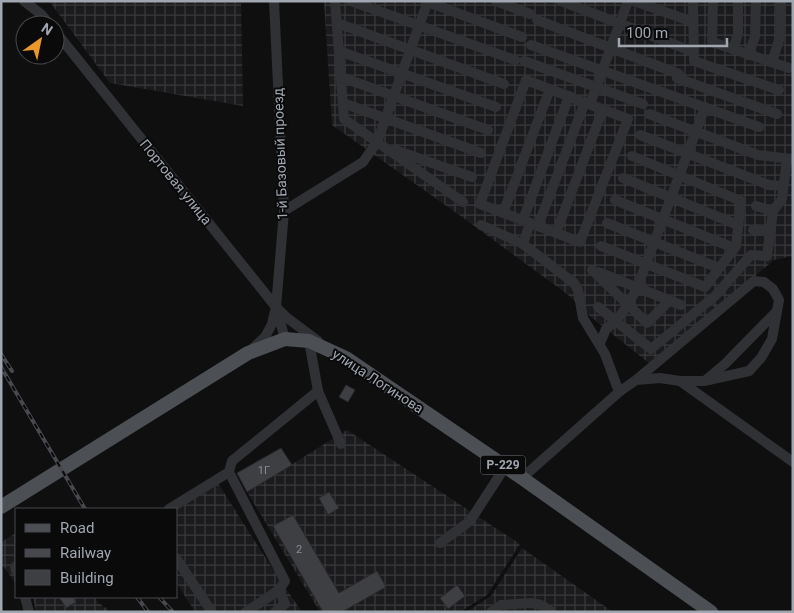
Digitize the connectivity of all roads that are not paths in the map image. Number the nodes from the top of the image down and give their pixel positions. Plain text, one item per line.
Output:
1 (24, 1) edge
2 (274, 1) edge
3 (335, 1) edge
4 (351, 1) edge
5 (496, 1) edge
6 (561, 1) edge
7 (628, 1) edge
8 (634, 1) edge
9 (693, 1) edge
10 (713, 1) edge
11 (738, 1) edge
12 (756, 1) edge
13 (781, 1) edge
14 (427, 2) edge
15 (42, 15) edge
16 (693, 22) junction
17 (337, 23) junction
18 (620, 24) junction
19 (419, 26) junction
20 (522, 37) dead end
21 (65, 43) edge
22 (531, 45) dead end
23 (611, 48) junction
24 (411, 50) junction
25 (733, 50) junction
26 (339, 51) junction
27 (694, 52) junction
28 (748, 54) junction
29 (772, 62) junction
30 (789, 68) dead end
31 (603, 70) junction
32 (402, 73) junction
33 (341, 77) junction
34 (504, 84) dead end
35 (596, 87) junction
36 (550, 89) junction
37 (779, 90) dead end
38 (394, 96) junction
39 (569, 96) junction
40 (588, 103) junction
41 (343, 104) junction
42 (643, 104) dead end
43 (496, 107) dead end
44 (705, 108) junction
45 (603, 109) junction
46 (649, 114) dead end
47 (777, 114) dead end
48 (386, 119) junction
49 (759, 127) dead end
50 (488, 130) dead end
51 (696, 132) junction
52 (640, 135) dead end
53 (380, 144) junction
54 (481, 153) dead end
55 (688, 154) junction
56 (632, 156) dead end
57 (790, 159) edge
58 (680, 176) junction
59 (472, 177) dead end
60 (623, 178) dead end
61 (782, 186) junction
62 (671, 198) junction
63 (615, 200) dead end
64 (464, 202) dead end
65 (756, 206) dead end
66 (284, 211) junction
67 (773, 211) junction
68 (503, 213) junction
69 (663, 220) junction
70 (530, 223) junction
71 (608, 223) dead end
72 (481, 225) dead end
73 (738, 225) junction
74 (753, 230) dead end
75 (770, 231) junction
76 (556, 233) junction
77 (654, 242) junction
78 (523, 244) junction
79 (601, 246) dead end
80 (734, 248) junction
81 (646, 264) junction
82 (719, 268) junction
83 (637, 288) junction
84 (669, 300) junction
85 (628, 305) junction
86 (681, 305) dead end
87 (276, 307) junction
88 (598, 307) dead end
89 (777, 311) junction
90 (616, 321) junction
91 (285, 339) junction
92 (308, 341) junction
93 (600, 343) junction
94 (325, 348) junction
95 (248, 353) junction
96 (636, 380) junction
97 (680, 381) junction
98 (704, 381) junction
99 (318, 391) junction
100 (619, 392) junction
101 (341, 444) dead end
102 (793, 462) edge
103 (505, 466) junction
104 (229, 472) junction
105 (522, 478) junction
106 (1, 507) edge
107 (171, 508) edge
108 (440, 543) dead end
109 (178, 561) edge
110 (279, 590) junction
111 (25, 598) edge
112 (287, 608) edge
113 (29, 612) edge
114 (212, 612) edge
115 (246, 612) edge
116 (274, 612) edge
117 (491, 612) edge
118 (552, 612) edge
119 (711, 612) edge

1 - 15 street
2 - 66 street, 1-й Базовый проезд
3 - 17 street
4 - 19 street
5 - 23 street
6 - 18 street
7 - 18 street
8 - 16 street
9 - 16 street
10 - 25 street
11 - 25 street
12 - 28 street
13 - 29 street
14 - 19 street
14 - 20 street
16 - 27 street
17 - 24 street
17 - 26 street
18 - 23 street
18 - 27 street
19 - 24 street
19 - 35 street
21 - 87 street, Портовая улица
22 - 31 street
23 - 31 street
23 - 47 street
24 - 32 street
24 - 34 street
25 - 28 street
26 - 32 street
26 - 33 street
27 - 37 street
28 - 29 street
29 - 30 street
31 - 35 street
31 - 44 street
32 - 38 street
32 - 43 street
33 - 38 street
33 - 41 street
35 - 40 street
35 - 42 street
36 - 39 street
36 - 68 street
36 - 68 street
38 - 48 street
38 - 50 street
39 - 40 street
39 - 70 street
40 - 45 street
40 - 70 street
41 - 48 street
41 - 53 street
44 - 49 street
44 - 51 street
45 - 76 street
45 - 76 street
46 - 51 street
48 - 53 street
48 - 54 street
51 - 55 street
51 - 57 street
52 - 55 street
53 - 59 street
53 - 64 street
53 - 66 street
55 - 58 street
55 - 61 street
56 - 58 street
57 - 61 street
58 - 62 street
58 - 73 street
60 - 62 street
61 - 67 street
62 - 69 street
62 - 73 street
63 - 69 street
65 - 67 street
66 - 87 street, 1-й Базовый проезд
67 - 75 street
68 - 70 street
69 - 77 street
69 - 80 street
70 - 76 street
70 - 78 street
71 - 77 street
72 - 78 street
73 - 80 street
74 - 75 street
75 - 90 street
77 - 81 street
77 - 82 street
78 - 93 street
79 - 81 street
80 - 82 street
81 - 82 street
81 - 83 street
83 - 84 street
83 - 85 street
83 - 85 street
84 - 85 street
84 - 86 street
85 - 90 street
87 - 91 street, Портовая улица
87 - 94 street
87 - 95 street
88 - 90 street
89 - 96 street
89 - 98 street
89 - 98 street
90 - 93 street
91 - 92 main road, улица Логинова / Р-229
91 - 95 main road, улица Логинова / Р-229
92 - 94 main road, улица Логинова / Р-229
92 - 99 street
93 - 100 street
94 - 103 main road, улица Логинова / Р-229
95 - 106 main road, улица Логинова / Р-229
96 - 97 street
96 - 100 street
97 - 98 street
97 - 102 street
99 - 101 street
99 - 104 street
100 - 105 street
103 - 105 main road, улица Логинова / Р-229
103 - 108 street
104 - 107 street
104 - 110 street
105 - 119 main road, улица Логинова / Р-229
109 - 114 street
110 - 112 street
110 - 115 street
111 - 113 street
112 - 116 street
117 - 118 street

